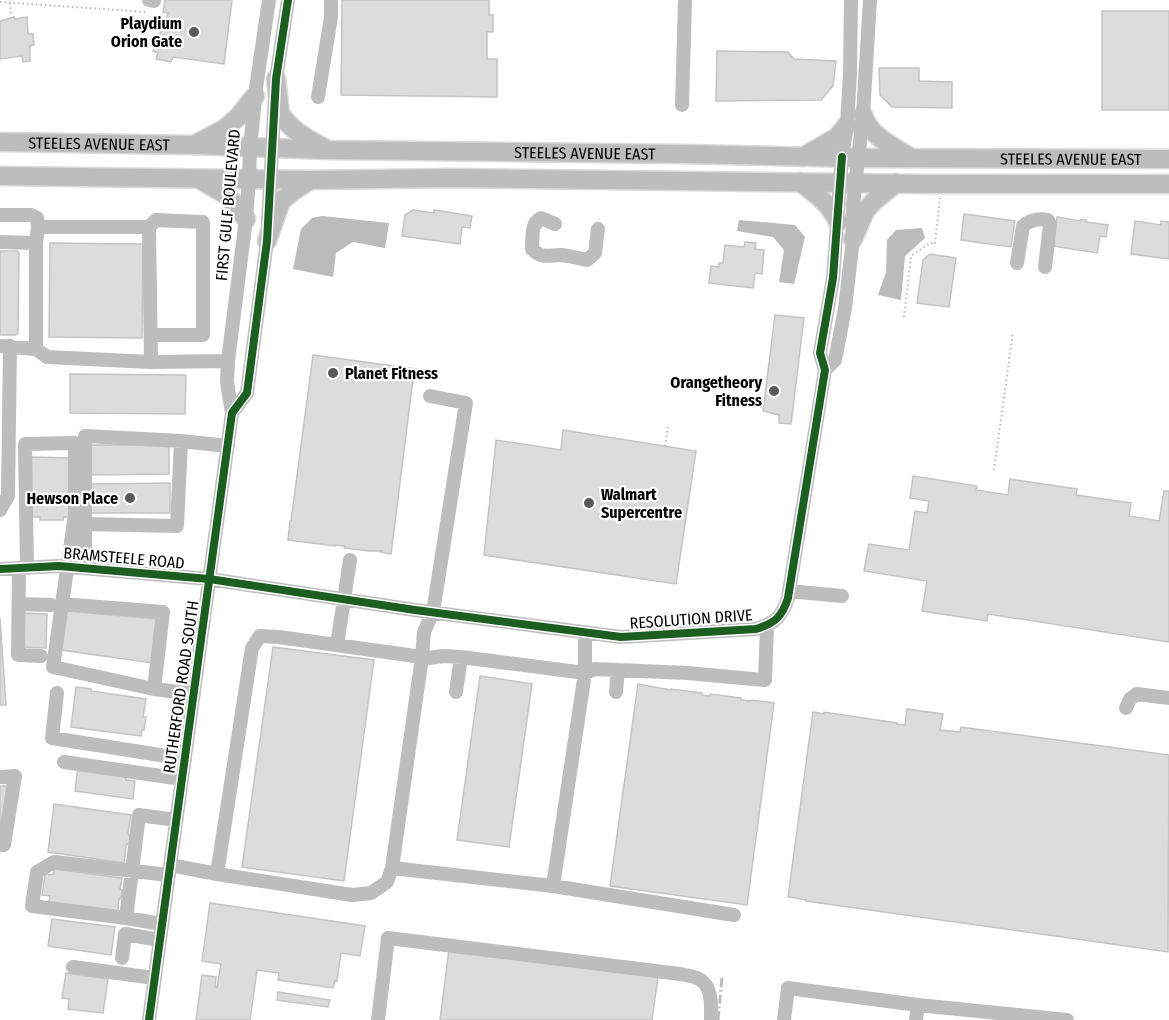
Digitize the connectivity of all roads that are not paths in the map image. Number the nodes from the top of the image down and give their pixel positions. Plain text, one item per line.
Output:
1 (269, 0) edge
2 (288, 0) edge
3 (296, 0) edge
4 (331, 0) edge
5 (685, 0) edge
6 (851, 0) edge
7 (870, 0) edge
8 (285, 15) junction
9 (276, 79) junction
10 (255, 96) junction
11 (318, 97) dead end
12 (682, 105) dead end
13 (863, 115) junction
14 (847, 125) junction
15 (0, 142) edge
16 (194, 145) junction
17 (250, 148) junction
18 (271, 148) junction
19 (327, 150) junction
20 (803, 157) junction
21 (912, 157) junction
22 (851, 158) junction
23 (1169, 159) edge
24 (0, 176) edge
25 (198, 178) junction
26 (249, 179) junction
27 (270, 179) junction
28 (310, 180) junction
29 (800, 182) junction
30 (849, 182) junction
31 (896, 183) junction
32 (1169, 184) edge
33 (0, 215) edge
34 (246, 219) junction
35 (838, 222) junction
36 (555, 224) dead end
37 (38, 227) junction
38 (150, 227) junction
39 (598, 229) dead end
40 (853, 239) junction
41 (0, 242) edge
42 (267, 242) junction
43 (36, 243) junction
44 (1017, 262) dead end
45 (1045, 267) dead end
46 (151, 335) junction
47 (5, 346) edge
48 (36, 349) junction
49 (228, 361) junction
50 (151, 362) junction
51 (825, 370) junction
52 (430, 396) dead end
53 (232, 413) junction
54 (181, 441) junction
55 (228, 446) junction
56 (0, 510) edge
57 (85, 524) junction
58 (350, 560) dead end
59 (67, 566) junction
60 (23, 568) junction
61 (85, 568) junction
62 (0, 569) edge
63 (209, 579) junction
64 (789, 591) junction
65 (842, 596) dead end
66 (344, 599) junction
67 (19, 604) junction
68 (57, 605) junction
69 (434, 612) junction
70 (767, 626) junction
71 (585, 632) junction
72 (337, 645) junction
73 (41, 656) dead end
74 (422, 657) junction
75 (461, 657) junction
76 (618, 670) junction
77 (585, 674) junction
78 (154, 689) junction
79 (456, 692) dead end
80 (57, 693) dead end
81 (616, 693) dead end
82 (194, 694) junction
83 (1169, 698) edge
84 (1126, 708) dead end
85 (185, 759) junction
86 (64, 762) dead end
87 (0, 777) edge
88 (182, 779) junction
89 (176, 820) junction
90 (0, 845) edge
91 (392, 868) junction
92 (132, 870) junction
93 (169, 870) junction
94 (217, 873) junction
95 (553, 886) junction
96 (734, 915) dead end
97 (126, 918) junction
98 (162, 924) junction
99 (160, 940) junction
100 (122, 958) dead end
101 (73, 967) dead end
102 (154, 978) junction
103 (918, 1005) junction
104 (149, 1020) edge
105 (378, 1020) edge
106 (711, 1020) edge
107 (784, 1020) edge
108 (916, 1020) edge
109 (1066, 1020) edge

1 - 10 street, FIRST GULF BOULEVARD
2 - 8 street
3 - 8 street
4 - 11 street
5 - 12 street
6 - 14 street
7 - 13 street
8 - 9 street
9 - 18 street
9 - 19 main road
10 - 16 main road
10 - 17 street, FIRST GULF BOULEVARD
13 - 21 main road
13 - 22 street
14 - 20 main road
14 - 22 street
15 - 16 main road, STEELES AVENUE EAST
16 - 17 main road, STEELES AVENUE EAST
17 - 18 main road, STEELES AVENUE EAST
17 - 26 street, FIRST GULF BOULEVARD
18 - 19 main road, STEELES AVENUE EAST
18 - 27 street, RUTHERFORD ROAD SOUTH
19 - 20 main road, STEELES AVENUE EAST
20 - 22 main road, STEELES AVENUE EAST
21 - 22 main road, STEELES AVENUE EAST
21 - 23 main road, STEELES AVENUE EAST
22 - 30 street, RESOLUTION DRIVE
24 - 25 main road, STEELES AVENUE EAST
25 - 26 main road, STEELES AVENUE EAST
25 - 34 main road
26 - 27 main road, STEELES AVENUE EAST
26 - 34 street, FIRST GULF BOULEVARD
27 - 28 main road, STEELES AVENUE EAST
27 - 42 street, RUTHERFORD ROAD SOUTH
28 - 29 main road, STEELES AVENUE EAST
28 - 42 main road
29 - 30 main road, STEELES AVENUE EAST
29 - 35 main road
30 - 31 main road, STEELES AVENUE EAST
30 - 35 street, RESOLUTION DRIVE
30 - 40 street, RESOLUTION DRIVE
31 - 32 main road, STEELES AVENUE EAST
31 - 40 main road
33 - 37 street
34 - 49 street, FIRST GULF BOULEVARD
35 - 51 street, RESOLUTION DRIVE
36 - 39 street
37 - 38 street
37 - 43 street
38 - 46 street
38 - 46 street
40 - 51 street, RESOLUTION DRIVE
41 - 43 street
42 - 53 street, RUTHERFORD ROAD SOUTH
43 - 48 street
44 - 45 street
46 - 50 street
47 - 48 street
47 - 56 street
48 - 50 street
49 - 50 street
49 - 53 street, FIRST GULF BOULEVARD
51 - 64 street, RESOLUTION DRIVE
52 - 69 street
53 - 55 street, RUTHERFORD ROAD SOUTH
54 - 55 street
54 - 57 street
54 - 57 street
55 - 63 street, RUTHERFORD ROAD SOUTH
57 - 61 street
58 - 66 street
59 - 60 street, BRAMSTEELE ROAD
59 - 60 street
59 - 61 street, BRAMSTEELE ROAD
59 - 68 street
60 - 62 street, BRAMSTEELE ROAD
60 - 67 street
61 - 63 street, BRAMSTEELE ROAD
63 - 66 street, RESOLUTION DRIVE
63 - 82 street, RUTHERFORD ROAD SOUTH
64 - 65 street
64 - 70 street, RESOLUTION DRIVE
66 - 69 street, RESOLUTION DRIVE
66 - 72 street
67 - 68 street
67 - 73 street
68 - 78 street
68 - 78 street
69 - 71 street, RESOLUTION DRIVE
69 - 74 street
70 - 71 street, RESOLUTION DRIVE
70 - 76 street
71 - 77 street
72 - 74 street
72 - 94 street
74 - 75 street
74 - 91 street
75 - 77 street
75 - 79 street
76 - 77 street
76 - 81 street
77 - 95 street
78 - 82 street
80 - 85 street
82 - 85 street, RUTHERFORD ROAD SOUTH
83 - 84 street
85 - 88 street, RUTHERFORD ROAD SOUTH
86 - 88 street
87 - 90 street
88 - 89 street, RUTHERFORD ROAD SOUTH
89 - 92 street
89 - 93 street, RUTHERFORD ROAD SOUTH
91 - 94 street
91 - 95 street
92 - 93 street
92 - 97 street
92 - 97 street
93 - 94 street
93 - 98 street, RUTHERFORD ROAD SOUTH
95 - 96 street
97 - 98 street
98 - 99 street, RUTHERFORD ROAD SOUTH
99 - 100 street
99 - 102 street, RUTHERFORD ROAD SOUTH
101 - 102 street
102 - 104 street, RUTHERFORD ROAD SOUTH
103 - 107 street
103 - 108 street
103 - 109 street
105 - 106 street

